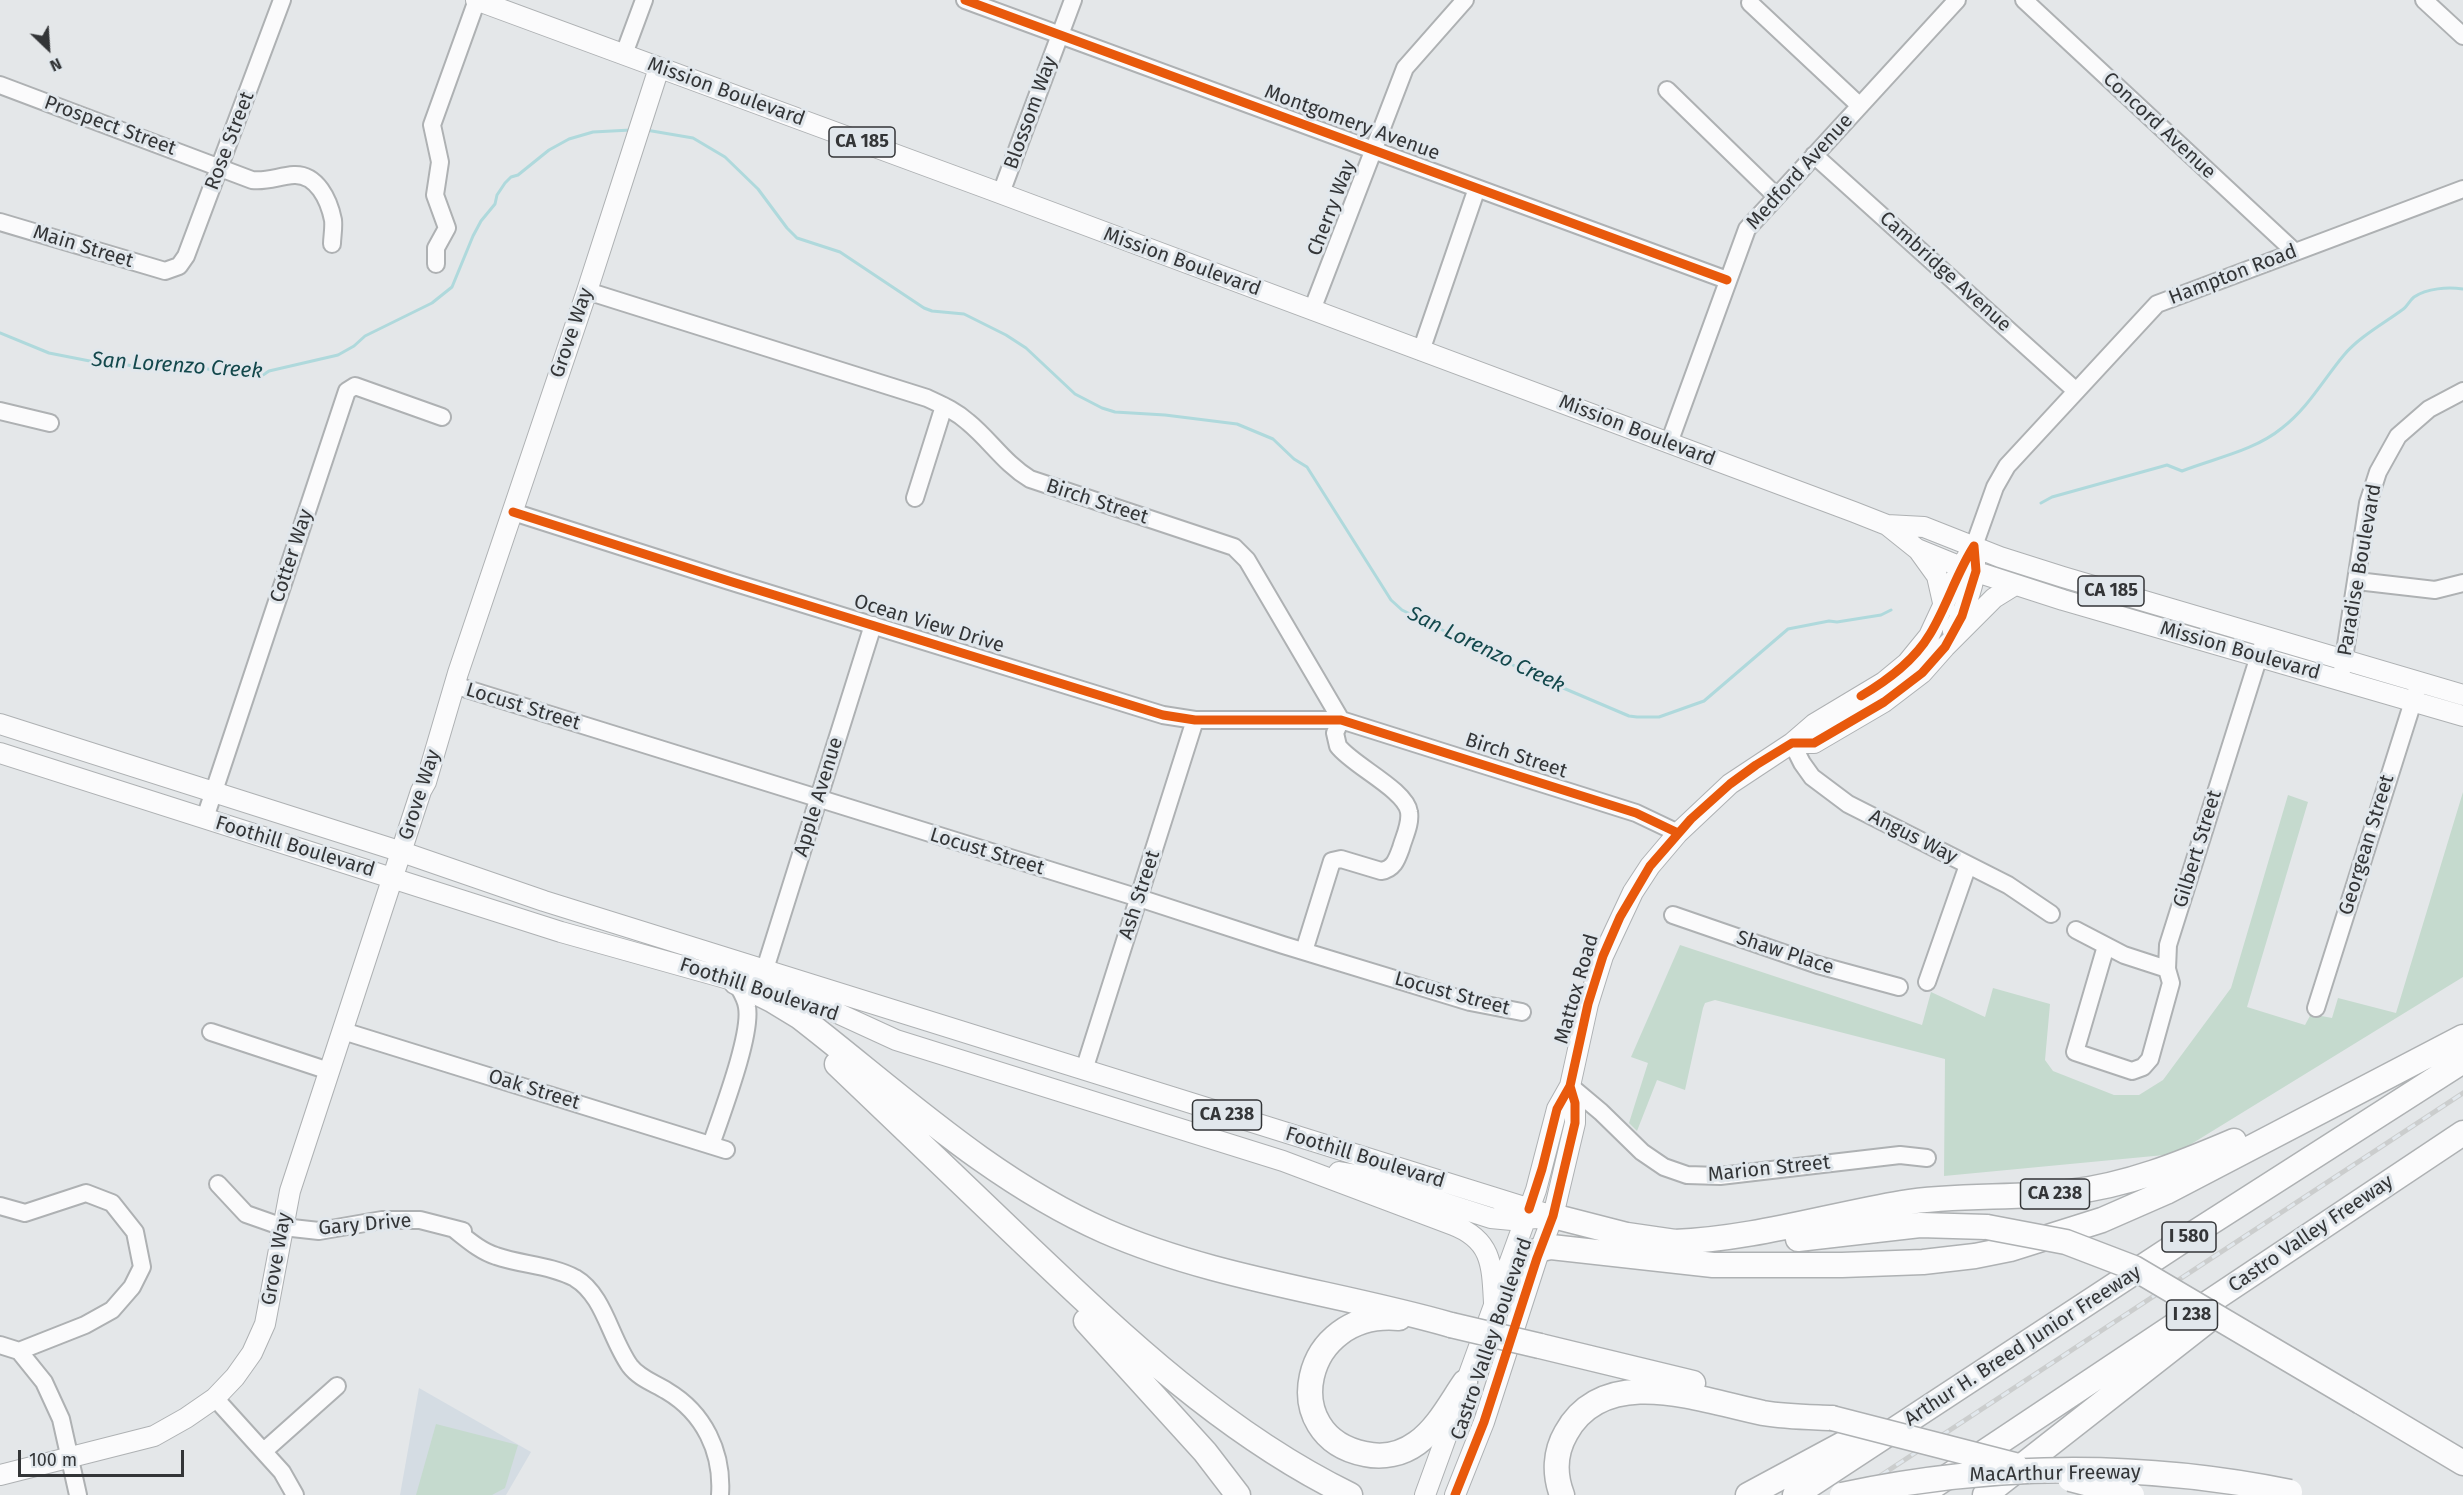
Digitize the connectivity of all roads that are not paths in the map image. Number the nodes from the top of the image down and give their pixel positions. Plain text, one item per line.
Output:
1 (282, 0) edge
2 (476, 0) edge
3 (644, 0) edge
4 (965, 0) edge
5 (1073, 0) edge
6 (1465, 0) edge
7 (1957, 0) edge
8 (2024, 0) edge
9 (2424, 0) edge
10 (1750, 3) dead end
11 (1059, 36) junction
12 (2463, 36) edge
13 (624, 54) junction
14 (659, 68) junction
15 (0, 85) edge
16 (1667, 90) dead end
17 (1860, 106) junction
18 (1373, 150) junction
19 (1814, 155) junction
20 (220, 166) junction
21 (1477, 188) junction
22 (2463, 189) edge
23 (1001, 193) junction
24 (1776, 196) junction
25 (0, 222) edge
26 (332, 244) dead end
27 (2295, 252) junction
28 (436, 264) dead end
29 (164, 270) joint
30 (1727, 280) junction
31 (587, 291) junction
32 (1312, 310) junction
33 (1420, 351) junction
34 (2075, 390) junction
35 (2463, 392) edge
36 (944, 406) junction
37 (0, 411) edge
38 (442, 417) dead end
39 (50, 423) dead end
40 (1669, 443) junction
41 (915, 498) dead end
42 (513, 512) junction
43 (1887, 525) junction
44 (1974, 546) junction
45 (1917, 549) junction
46 (1968, 569) junction
47 (2357, 581) junction
48 (2463, 583) edge
49 (2015, 585) junction
50 (1944, 607) junction
51 (873, 625) junction
52 (2265, 637) junction
53 (1945, 647) junction
54 (2259, 656) junction
55 (2344, 660) junction
56 (2340, 680) junction
57 (2420, 683) junction
58 (454, 685) junction
59 (2463, 695) edge
60 (2413, 702) junction
61 (2463, 716) edge
62 (1195, 720) junction
63 (1341, 720) junction
64 (0, 724) edge
65 (1792, 743) junction
66 (0, 753) edge
67 (214, 792) junction
68 (817, 800) junction
69 (205, 818) junction
70 (1678, 832) junction
71 (402, 852) junction
72 (1968, 865) junction
73 (393, 878) junction
74 (1139, 898) junction
75 (2051, 914) dead end
76 (1673, 915) dead end
77 (2076, 930) dead end
78 (2106, 946) junction
79 (1304, 951) junction
80 (765, 969) junction
81 (2167, 969) junction
82 (736, 982) junction
83 (1927, 982) dead end
84 (1899, 987) dead end
85 (2316, 1008) dead end
86 (1522, 1012) dead end
87 (343, 1030) junction
88 (211, 1032) dead end
89 (2463, 1037) edge
90 (2463, 1061) edge
91 (2415, 1062) junction
92 (1084, 1070) junction
93 (329, 1071) junction
94 (1570, 1086) junction
95 (2463, 1133) edge
96 (918, 1142) junction
97 (1927, 1158) dead end
98 (1316, 1173) junction
99 (218, 1184) dead end
100 (2360, 1201) junction
101 (0, 1206) edge
102 (1527, 1214) junction
103 (1554, 1216) junction
104 (283, 1227) junction
105 (1884, 1229) junction
106 (1674, 1242) junction
107 (1541, 1248) junction
108 (1653, 1258) junction
109 (1498, 1291) junction
110 (1451, 1325) junction
111 (0, 1345) edge
112 (19, 1351) junction
113 (1465, 1382) junction
114 (337, 1386) dead end
115 (215, 1398) junction
116 (1916, 1416) junction
117 (1832, 1418) junction
118 (264, 1451) junction
119 (70, 1459) junction
120 (2463, 1463) edge
121 (0, 1475) edge
122 (1426, 1493) edge
123 (2297, 1494) edge
124 (78, 1495) edge
125 (295, 1495) edge
126 (720, 1495) edge
127 (1238, 1495) edge
128 (1350, 1495) edge
129 (1455, 1495) edge
130 (1562, 1495) edge
131 (1748, 1495) edge
132 (1795, 1495) edge
133 (1842, 1495) edge
134 (1920, 1495) edge
135 (1985, 1495) edge
136 (2132, 1495) edge

1 - 20 street, Rose Street
2 - 13 main road, Mission Boulevard / CA 185
2 - 28 street
3 - 13 street
4 - 11 street, Montgomery Avenue
5 - 11 street, Blossom Way
6 - 18 street, Cherry Way
7 - 17 street, Medford Avenue
8 - 27 street, Concord Avenue
9 - 12 street
10 - 17 street
11 - 18 street, Montgomery Avenue
11 - 23 street, Blossom Way
13 - 14 main road, Mission Boulevard / CA 185
14 - 23 main road, Mission Boulevard / CA 185
14 - 31 main road, Grove Way
15 - 20 street, Prospect Street
16 - 24 street
17 - 19 street, Medford Avenue
18 - 21 street, Montgomery Avenue
18 - 32 street, Cherry Way
19 - 24 street, Medford Avenue
19 - 34 street, Cambridge Avenue
20 - 26 street, Prospect Street
20 - 29 street, Rose Street
21 - 30 street, Montgomery Avenue
21 - 33 street
22 - 27 street, Hampton Road
23 - 32 main road, Mission Boulevard / CA 185
24 - 30 street, Medford Avenue
25 - 29 street, Main Street
27 - 34 street, Hampton Road
30 - 40 street, Medford Avenue
31 - 36 street, Birch Street
31 - 42 main road, Grove Way
32 - 33 main road, Mission Boulevard / CA 185
33 - 40 main road, Mission Boulevard / CA 185
34 - 44 street, Hampton Road
35 - 47 street, Paradise Boulevard
36 - 41 street
36 - 63 street, Birch Street
37 - 39 street
38 - 67 street, Cotter Way
40 - 43 main road, Mission Boulevard / CA 185
42 - 51 street, Ocean View Drive
42 - 58 main road, Grove Way
43 - 44 main road, Mission Boulevard / CA 185
43 - 45 main road, Mission Boulevard / CA 185
44 - 46 main road, Mattox Road
44 - 52 main road, Mission Boulevard / CA 185
45 - 46 main road, Mission Boulevard / CA 185
45 - 50 main road
46 - 49 main road, Mission Boulevard / CA 185
46 - 50 main road, Mattox Road
46 - 53 main road, Mattox Road
47 - 48 street
47 - 55 street, Paradise Boulevard
49 - 53 main road, Mattox Road
49 - 54 main road, Mission Boulevard / CA 185
50 - 65 main road, Mattox Road
51 - 62 street, Ocean View Drive
51 - 68 street, Apple Avenue
52 - 54 street, Gilbert Street
52 - 55 main road, Mission Boulevard / CA 185
53 - 65 main road, Mattox Road
54 - 56 main road, Mission Boulevard / CA 185
54 - 81 street, Gilbert Street
55 - 56 street, Paradise Boulevard
55 - 57 main road, Mission Boulevard / CA 185
56 - 60 main road, Mission Boulevard / CA 185
57 - 59 main road, Mission Boulevard / CA 185
57 - 60 street, Georgean Street
58 - 68 street, Locust Street
58 - 71 main road, Grove Way
60 - 61 main road, Mission Boulevard / CA 185
60 - 85 street, Georgean Street
62 - 63 street, Ocean View Drive
62 - 74 street, Ash Street
63 - 70 street, Birch Street
63 - 79 street
64 - 67 main road, Foothill Boulevard
65 - 70 main road, Mattox Road
65 - 72 street, Angus Way
66 - 69 main road, Foothill Boulevard
67 - 69 street, Cotter Way
67 - 71 main road, Foothill Boulevard
68 - 74 street, Locust Street
68 - 80 street, Apple Avenue
69 - 73 main road, Foothill Boulevard
70 - 94 main road, Mattox Road
71 - 73 main road, Grove Way
71 - 80 main road, Foothill Boulevard
72 - 75 street, Angus Way
72 - 83 street
73 - 82 main road, Foothill Boulevard
73 - 87 main road, Grove Way
74 - 79 street, Locust Street
74 - 92 street, Ash Street
76 - 84 street, Shaw Place
77 - 78 street
78 - 81 street
78 - 81 street, Gilbert Street
79 - 86 street, Locust Street
80 - 92 main road, Foothill Boulevard / CA 238
82 - 87 street, Oak Street
82 - 96 highway
82 - 98 main road, Foothill Boulevard
82 - 110 highway
87 - 93 main road, Grove Way
88 - 93 street
89 - 91 highway, CA 238
90 - 116 highway, Arthur H. Breed Junior Freeway / I 580
91 - 106 highway, CA 238
91 - 108 highway
92 - 102 main road, Foothill Boulevard / CA 238
93 - 104 main road, Grove Way
94 - 97 street, Marion Street
94 - 102 main road, Castro Valley Boulevard
94 - 103 main road, Castro Valley Boulevard
95 - 100 highway, Castro Valley Freeway / I 238
96 - 127 highway
96 - 128 highway
98 - 102 main road, Foothill Boulevard
98 - 109 main road
99 - 104 street, Gary Drive
100 - 134 highway, Castro Valley Freeway / I 238
100 - 135 highway
101 - 112 street
102 - 103 main road, CA 238
102 - 109 main road, Castro Valley Boulevard
103 - 106 highway, CA 238
103 - 107 main road, Castro Valley Boulevard
104 - 115 main road, Grove Way
104 - 126 street, Gary Drive
105 - 106 highway
105 - 108 highway
105 - 120 highway, bridge
107 - 108 highway
107 - 109 highway
107 - 129 main road, Castro Valley Boulevard
109 - 113 main road, Castro Valley Boulevard
110 - 113 highway
110 - 117 highway, bridge
111 - 112 street
112 - 119 street
113 - 122 main road, Castro Valley Boulevard
114 - 118 street
115 - 118 street
115 - 119 main road, Grove Way
116 - 131 highway
116 - 132 highway, Arthur H. Breed Junior Freeway / I 580
117 - 130 highway
117 - 136 highway, bridge
118 - 125 street
119 - 121 main road, Grove Way
119 - 124 street
123 - 133 highway, MacArthur Freeway, bridge

